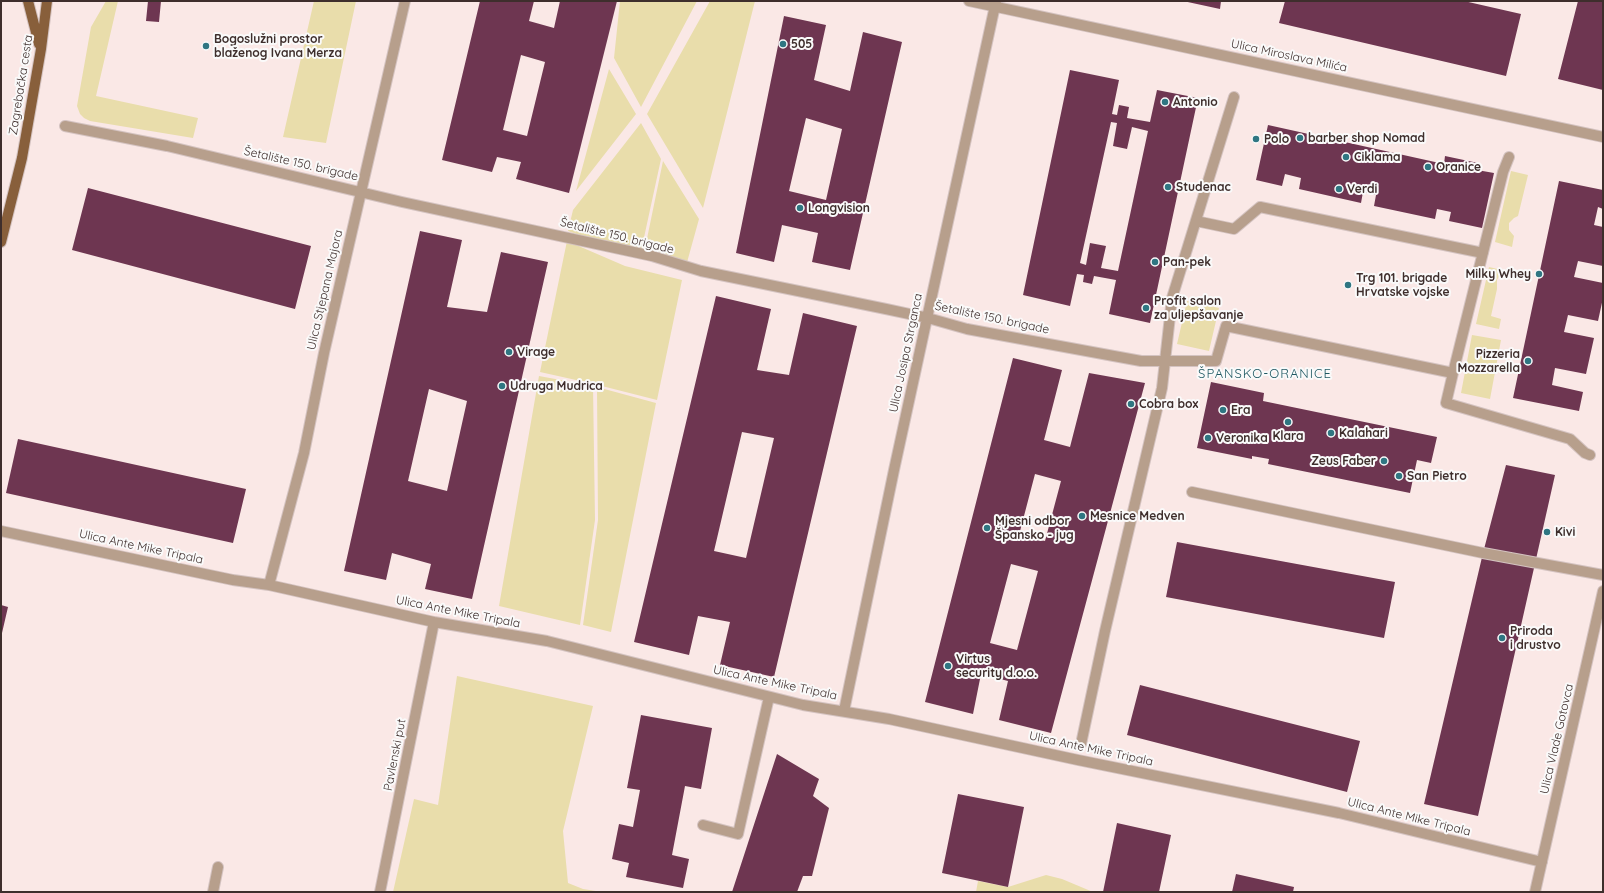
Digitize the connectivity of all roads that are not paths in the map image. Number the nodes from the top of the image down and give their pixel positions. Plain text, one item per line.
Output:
1 (28, 1) edge
2 (46, 1) edge
3 (405, 1) edge
4 (969, 1) edge
5 (996, 4) edge
6 (41, 49) junction
7 (1234, 97) dead end
8 (65, 126) dead end
9 (1603, 137) edge
10 (1509, 157) dead end
11 (361, 192) junction
12 (1196, 221) junction
13 (1, 242) edge
14 (1483, 253) junction
15 (928, 318) junction
16 (1165, 361) junction
17 (1453, 373) junction
18 (1590, 455) dead end
19 (1192, 492) dead end
20 (1, 531) edge
21 (1603, 575) edge
22 (269, 585) junction
23 (1603, 592) edge
24 (434, 622) junction
25 (769, 697) junction
26 (844, 711) junction
27 (1081, 744) dead end
28 (703, 826) dead end
29 (1542, 862) junction
30 (218, 867) dead end
31 (213, 892) edge
32 (380, 892) edge
33 (1535, 892) edge

1 - 6 main road
2 - 6 main road, Zagrebačka cesta
3 - 11 street, Ulica Stjepana Majora
4 - 5 street, Ulica Miroslava Milića
5 - 9 street, Ulica Miroslava Milića
5 - 15 street, Ulica Josipa Strganca
6 - 13 main road, Zagrebačka cesta
7 - 12 street
8 - 11 street, Šetalište 150. brigade
10 - 14 street
11 - 15 street, Šetalište 150. brigade
11 - 22 street, Ulica Stjepana Majora
12 - 14 street
12 - 16 street
14 - 17 street
15 - 16 street, Šetalište 150. brigade
15 - 26 street, Ulica Josipa Strganca
16 - 17 street
16 - 27 street
17 - 18 street
19 - 21 street
20 - 22 street, Ulica Ante Mike Tripala
22 - 24 street, Ulica Ante Mike Tripala
23 - 29 street, Ulica Vlade Gotovca
24 - 25 street, Ulica Ante Mike Tripala
24 - 32 street, Pavlenski put
25 - 26 street, Ulica Ante Mike Tripala
25 - 28 street
26 - 29 street, Ulica Ante Mike Tripala
29 - 33 street, Ulica Vlade Gotovca
30 - 31 street

